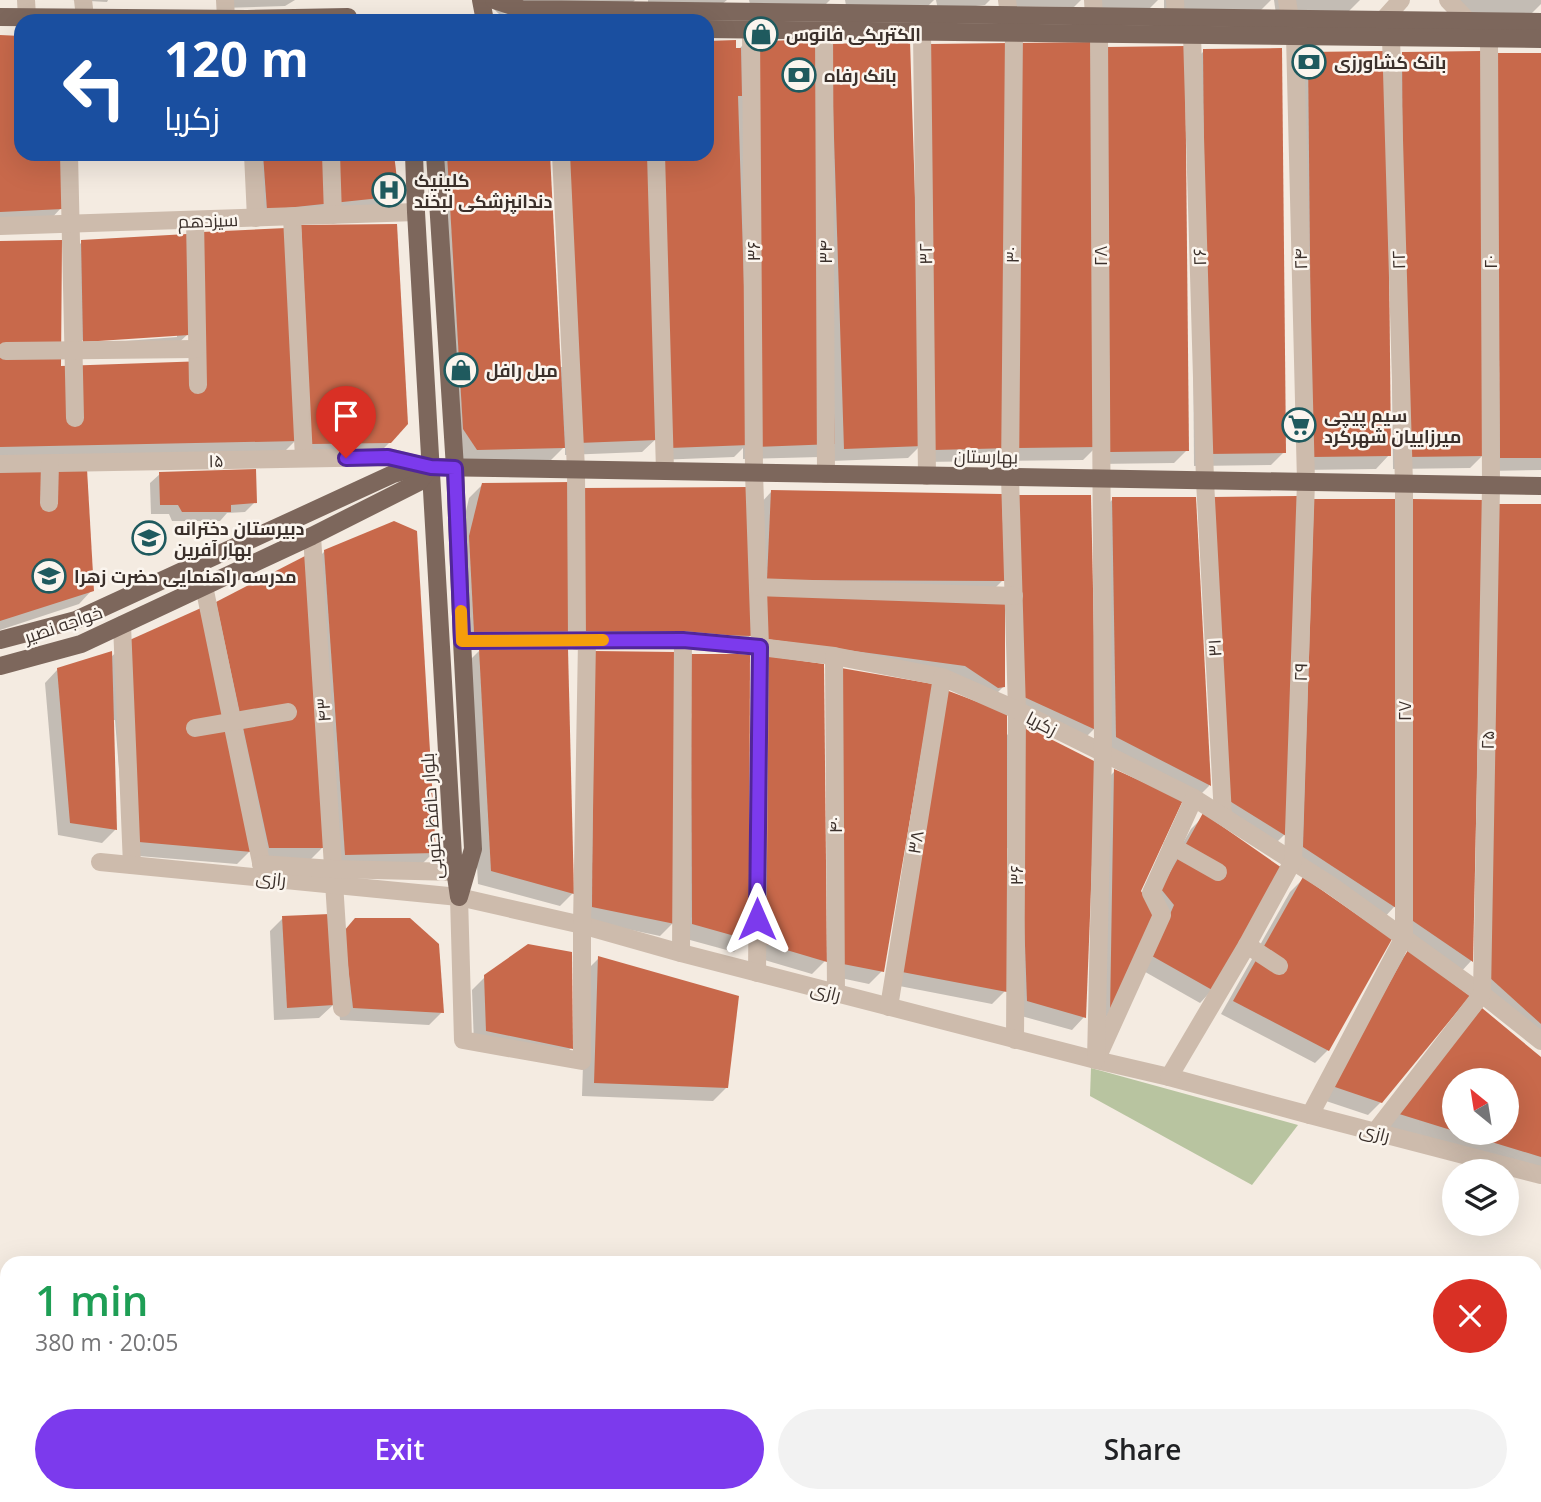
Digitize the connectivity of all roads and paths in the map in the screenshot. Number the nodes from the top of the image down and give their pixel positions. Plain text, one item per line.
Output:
1 (494, 0) edge
2 (1287, 0) edge
3 (1381, 0) edge
4 (1401, 0) edge
5 (1448, 0) edge
6 (1465, 0) edge
7 (558, 4) edge
8 (651, 5) edge
9 (844, 6) edge
10 (944, 7) edge
11 (1008, 7) edge
12 (26, 8) edge
13 (1094, 8) edge
14 (1175, 8) edge
15 (84, 9) edge
16 (751, 13) edge
17 (47, 14) edge
18 (155, 14) edge
19 (0, 17) edge
20 (1384, 19) junction
21 (1468, 20) junction
22 (1541, 22) edge
23 (714, 26) edge
24 (1292, 27) junction
25 (824, 30) junction
26 (922, 31) junction
27 (1014, 32) junction
28 (1100, 33) junction
29 (1192, 34) junction
30 (1391, 37) junction
31 (1489, 38) junction
32 (1541, 39) edge
33 (69, 161) edge
34 (253, 161) edge
35 (331, 161) edge
36 (414, 161) edge
37 (435, 161) edge
38 (561, 161) edge
39 (656, 161) edge
40 (416, 212) junction
41 (333, 215) junction
42 (292, 217) junction
43 (256, 218) junction
44 (195, 220) junction
45 (71, 224) junction
46 (0, 226) edge
47 (196, 349) junction
48 (74, 350) junction
49 (6, 351) dead end
50 (198, 385) dead end
51 (75, 418) dead end
52 (304, 458) junction
53 (50, 463) junction
54 (0, 464) edge
55 (431, 467) junction
56 (455, 468) junction
57 (576, 470) junction
58 (665, 471) junction
59 (754, 473) junction
60 (393, 474) junction
61 (826, 474) junction
62 (928, 476) junction
63 (1010, 477) junction
64 (1101, 479) junction
65 (1205, 481) junction
66 (1306, 482) junction
67 (1404, 484) junction
68 (1491, 485) junction
69 (1541, 486) edge
70 (401, 491) junction
71 (49, 503) dead end
72 (312, 536) junction
73 (204, 586) junction
74 (758, 587) junction
75 (1014, 596) junction
76 (122, 625) junction
77 (0, 640) edge
78 (582, 640) junction
79 (683, 640) junction
80 (462, 641) junction
81 (760, 647) junction
82 (834, 656) junction
83 (0, 666) edge
84 (942, 677) junction
85 (1017, 710) junction
86 (288, 712) dead end
87 (232, 722) junction
88 (195, 728) dead end
89 (1103, 753) junction
90 (1194, 798) junction
91 (1223, 816) junction
92 (1172, 846) junction
93 (1293, 861) junction
94 (100, 862) dead end
95 (132, 865) junction
96 (262, 870) junction
97 (456, 872) junction
98 (1218, 872) dead end
99 (334, 877) junction
100 (458, 897) junction
101 (582, 925) junction
102 (1405, 937) junction
103 (1247, 945) junction
104 (681, 953) junction
105 (1279, 966) dead end
106 (757, 973) junction
107 (836, 993) junction
108 (1482, 994) junction
109 (889, 1007) junction
110 (342, 1008) dead end
111 (1015, 1040) junction
112 (1541, 1041) edge
113 (1096, 1060) junction
114 (1169, 1077) junction
115 (1310, 1115) junction
116 (1375, 1132) junction
117 (1541, 1175) edge

1 - 7 main road
2 - 24 street, ۲۴
3 - 20 street
4 - 20 street
5 - 21 street
6 - 21 street
7 - 8 main road
8 - 16 main road
9 - 10 main road
9 - 16 main road
10 - 11 main road
11 - 13 main road
12 - 17 main road
12 - 19 main road
13 - 14 main road
14 - 24 main road
15 - 18 main road
16 - 23 main road
16 - 25 main road
16 - 59 street, ۳۶
20 - 21 main road
20 - 24 main road
21 - 22 main road
24 - 29 main road
24 - 30 main road
24 - 66 street, ۲۴
25 - 26 main road
25 - 61 street, ۳۴
26 - 27 main road
26 - 62 street, ۳۲
27 - 28 main road
27 - 63 street, ۳۰
28 - 29 main road
28 - 64 street, ۲۸
29 - 65 street, ۲۶
30 - 31 main road
30 - 67 street, ۲۲
31 - 32 main road
31 - 68 street, ۲۰
33 - 45 street
34 - 43 street
35 - 41 street
36 - 40 main road, بلوار حافظ جنوبی
37 - 56 main road, بلوار حافظ جنوبی
38 - 57 street
39 - 58 street
40 - 41 street, سیزدهم
40 - 55 main road, بلوار حافظ جنوبی
41 - 42 street, سیزدهم
42 - 43 street, سیزدهم
42 - 52 street
43 - 44 street, سیزدهم
44 - 45 street, سیزدهم
44 - 47 street
45 - 46 street, سیزدهم
45 - 48 street
47 - 48 street
47 - 50 street
48 - 49 street
48 - 51 street
52 - 53 street, ۱۵
52 - 55 street, ۱۵
53 - 54 street, ۱۵
53 - 71 street
55 - 56 main road, بهارستان
55 - 60 main road, خواجه نصیر
55 - 70 main road, خواجه نصیر
55 - 97 main road, بلوار حافظ جنوبی
56 - 57 main road, بهارستان
56 - 80 main road, بلوار حافظ جنوبی
57 - 58 main road, بهارستان
57 - 78 street
58 - 59 main road, بهارستان
59 - 61 main road, بهارستان
59 - 74 street, ۳۶
60 - 70 main road
60 - 77 main road, خواجه نصیر
61 - 62 main road, بهارستان
62 - 63 main road, بهارستان
63 - 64 main road, بهارستان
63 - 75 street, ۳۰
64 - 65 main road, بهارستان
64 - 89 street, ۲۸
65 - 66 main road, بهارستان
65 - 91 street, ۳۱
66 - 67 main road, بهارستان
66 - 93 street, ۲۹
67 - 68 main road, بهارستان
67 - 102 street, ۲۷
68 - 69 main road, بهارستان
68 - 108 street, ۲۵
70 - 72 main road, خواجه نصیر
72 - 73 main road, خواجه نصیر
72 - 99 street, ۴۳
73 - 76 main road, خواجه نصیر
73 - 87 street
74 - 75 street
74 - 81 street, ۳۶
75 - 85 street, ۳۶
76 - 83 main road, خواجه نصیر
76 - 95 street
78 - 79 street, زکریا
78 - 80 street, زکریا
78 - 101 street
79 - 81 street, زکریا
79 - 104 street
80 - 100 main road, بلوار حافظ جنوبی
81 - 82 street, زکریا
81 - 106 street, ۳۶
82 - 84 street, زکریا
82 - 107 street, ۴۰
84 - 85 street, زکریا
84 - 109 street, ۳۸
85 - 89 street, زکریا
85 - 111 street, ۳۶
86 - 87 street
87 - 88 street
87 - 96 street
89 - 90 street, زکریا
89 - 113 street
90 - 91 street, زکریا
90 - 92 street
91 - 93 street, زکریا
92 - 98 street
92 - 113 street
93 - 102 street, زکریا
93 - 103 street
94 - 95 street, رازی
95 - 96 street, رازی
96 - 99 street, رازی
97 - 99 street
97 - 100 main road, بلوار حافظ جنوبی
99 - 100 street, رازی
99 - 110 street, ۴۳
100 - 101 street, رازی
100 - 101 street
101 - 104 street, رازی
102 - 108 street, زکریا
102 - 115 street
103 - 105 street
103 - 114 street
104 - 106 street, رازی
106 - 107 street, رازی
107 - 109 street, رازی
108 - 112 street, زکریا
108 - 116 street
109 - 111 street, رازی
111 - 113 street, رازی
113 - 114 street, رازی
114 - 115 street, رازی
115 - 116 street, رازی
116 - 117 street, رازی

